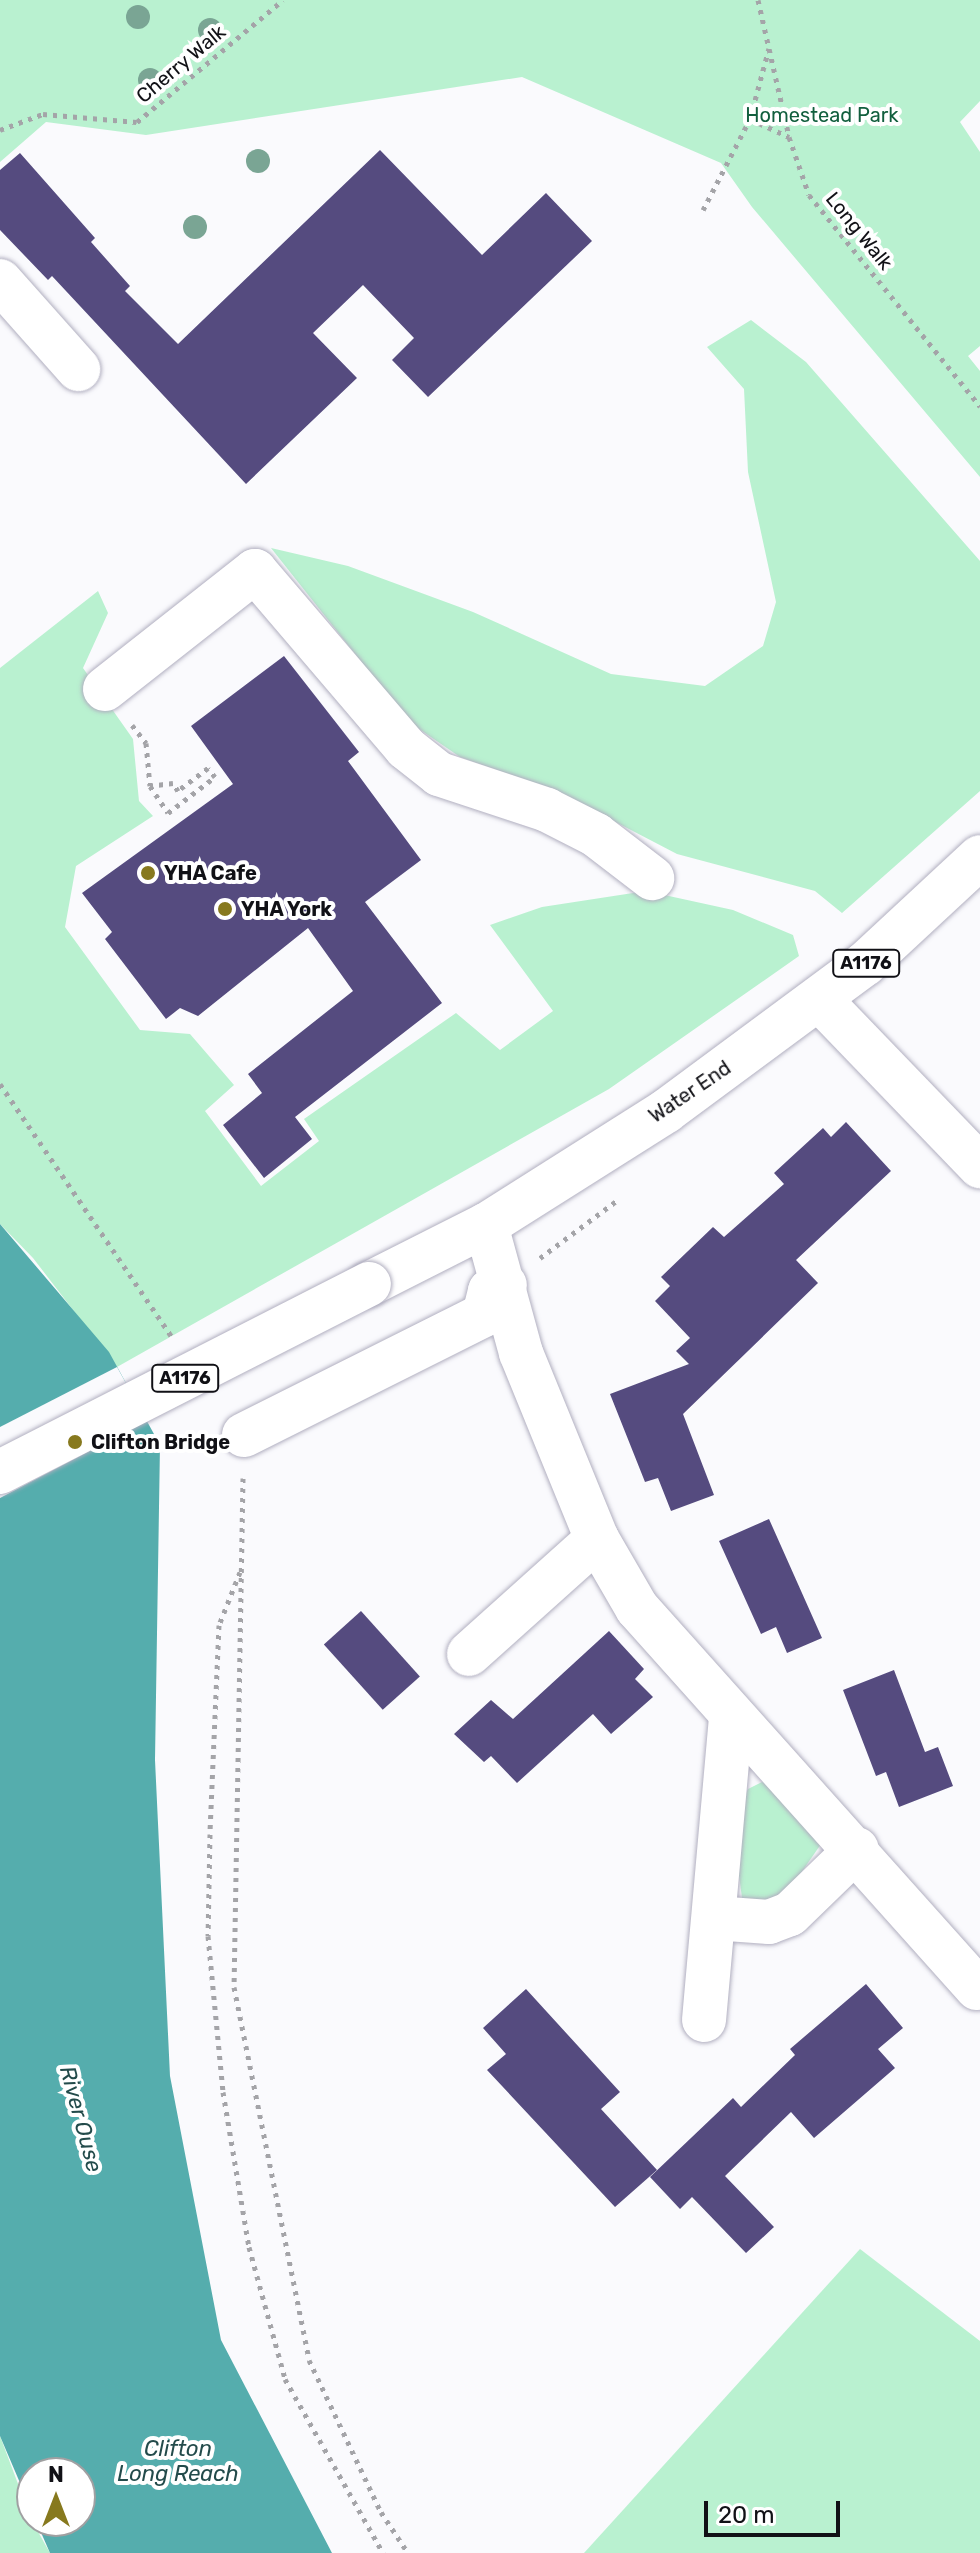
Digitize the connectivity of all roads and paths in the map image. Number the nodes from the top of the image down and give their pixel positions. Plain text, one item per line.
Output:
1 (283, 0) edge
2 (758, 0) edge
3 (770, 43) junction
4 (750, 119) junction
5 (0, 130) edge
6 (789, 137) junction
7 (703, 210) dead end
8 (0, 281) edge
9 (78, 369) dead end
10 (980, 406) edge
11 (105, 689) joint
12 (150, 786) junction
13 (980, 857) edge
14 (652, 878) dead end
15 (820, 1000) junction
16 (0, 1084) edge
17 (980, 1166) edge
18 (632, 1189) dead end
19 (486, 1225) junction
20 (505, 1285) junction
21 (141, 1287) dead end
22 (244, 1435) joint
23 (0, 1472) edge
24 (597, 1539) junction
25 (241, 1569) junction
26 (469, 1654) dead end
27 (731, 1715) junction
28 (857, 1849) junction
29 (714, 1918) junction
30 (977, 1988) dead end
31 (704, 2020) dead end
32 (383, 2553) edge
33 (408, 2553) edge

1 - 5 path, Cherry Walk
2 - 3 path, Long Walk
3 - 4 path
3 - 6 path, Long Walk
4 - 6 path
4 - 7 path
6 - 10 path, Long Walk
8 - 9 street
11 - 12 path
11 - 14 street
12 - 12 path
13 - 15 street, Water End / A1176
15 - 17 street
15 - 19 street, Water End / A1176
16 - 21 path
18 - 20 path
19 - 20 street
19 - 23 street, Water End / A1176, bridge
20 - 22 street
20 - 24 street
22 - 25 path
24 - 26 street
24 - 27 street
25 - 32 path
25 - 33 path
27 - 28 street
27 - 29 street
28 - 29 street
28 - 30 street
29 - 31 street

